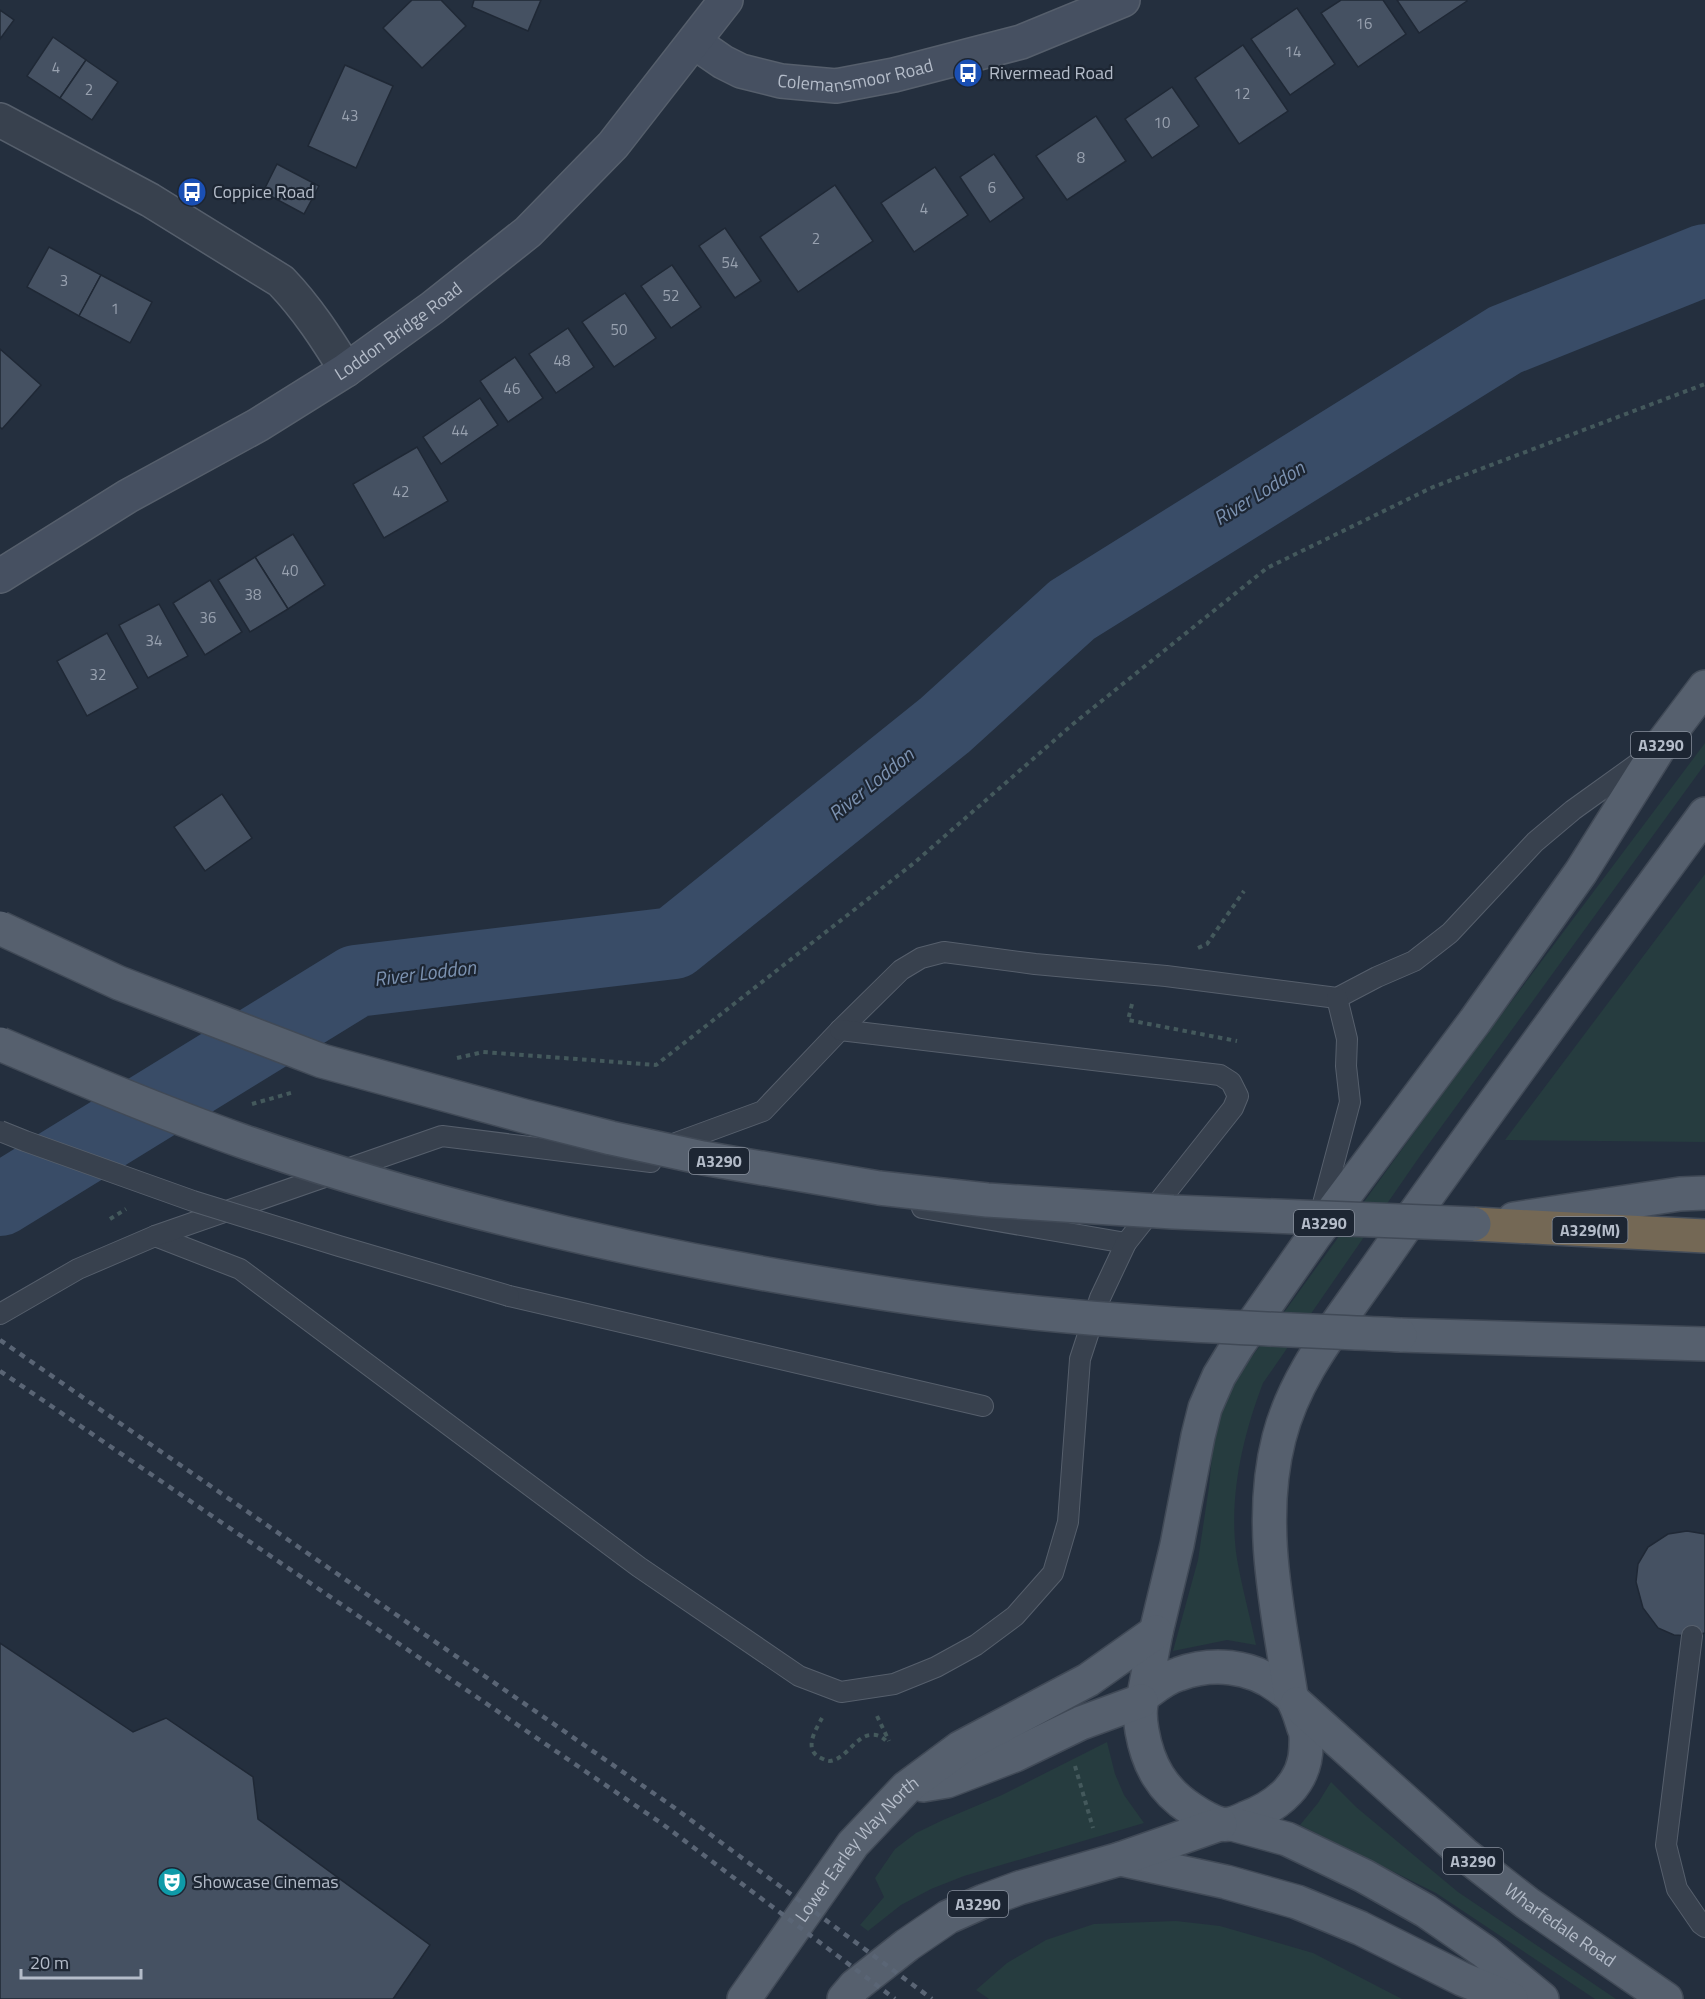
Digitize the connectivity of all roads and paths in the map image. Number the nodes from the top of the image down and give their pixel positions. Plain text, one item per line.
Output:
1 (726, 0) edge
2 (1123, 0) edge
3 (694, 42) junction
4 (0, 120) edge
5 (346, 370) junction
6 (1705, 384) edge
7 (0, 576) edge
8 (1705, 687) edge
9 (1659, 748) junction
10 (1705, 814) edge
11 (0, 928) edge
12 (1336, 998) junction
13 (840, 1030) junction
14 (0, 1044) edge
15 (656, 1065) dead end
16 (0, 1131) edge
17 (633, 1159) junction
18 (1705, 1193) edge
19 (1474, 1224) junction
20 (1315, 1235) junction
21 (155, 1236) junction
22 (1705, 1236) edge
23 (1126, 1243) junction
24 (0, 1314) edge
25 (1705, 1344) edge
26 (983, 1406) dead end
27 (1156, 1632) junction
28 (1692, 1636) dead end
29 (835, 1690) junction
30 (1142, 1698) junction
31 (1293, 1700) junction
32 (887, 1742) dead end
33 (1074, 1763) dead end
34 (906, 1788) junction
35 (1226, 1824) junction
36 (1108, 1849) junction
37 (1705, 1927) edge
38 (744, 1999) edge
39 (844, 1999) edge
40 (1511, 1999) edge
41 (1542, 1999) edge
42 (1666, 1999) edge

1 - 3 street, Loddon Bridge Road
2 - 3 street, Colemansmoor Road
3 - 5 street, Loddon Bridge Road
4 - 5 street
5 - 7 street, Loddon Bridge Road
6 - 15 path
8 - 9 main road, A3290
9 - 12 lane
9 - 20 main road, A3290
10 - 31 main road
11 - 19 main road, A3290, bridge
12 - 13 lane
12 - 20 lane
13 - 17 lane
13 - 23 lane
14 - 25 main road, bridge
16 - 26 lane, bridge
17 - 21 lane
17 - 23 lane
18 - 19 main road, A3290
19 - 22 highway, A329(M)
20 - 27 main road, A3290
21 - 24 lane
21 - 29 lane
23 - 29 lane
27 - 30 main road, A3290
27 - 34 main road
28 - 37 lane
29 - 32 path
30 - 31 main road
30 - 34 main road, Lower Earley Way North
30 - 35 main road
31 - 35 main road
31 - 42 main road, Wharfedale Road / A3290
33 - 36 path
34 - 38 main road, Lower Earley Way North
35 - 36 main road, A3290
35 - 41 main road
36 - 39 main road, A3290
36 - 40 main road

